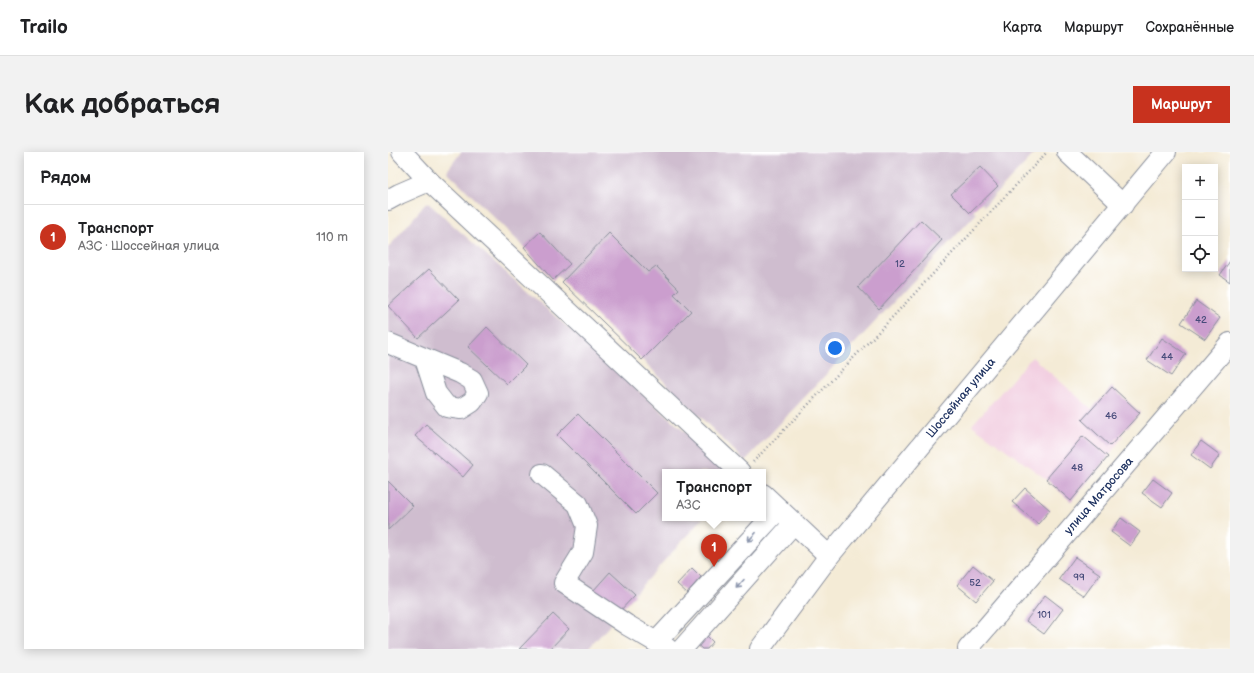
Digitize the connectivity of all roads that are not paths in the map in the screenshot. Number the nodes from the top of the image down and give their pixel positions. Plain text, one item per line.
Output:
1 (402, 152) edge
2 (1067, 152) edge
3 (1166, 152) edge
4 (430, 181) junction
5 (388, 200) edge
6 (1122, 205) junction
7 (388, 343) edge
8 (1230, 343) edge
9 (425, 359) dead end
10 (743, 469) edge
11 (542, 474) dead end
12 (766, 497) edge
13 (779, 509) junction
14 (794, 523) junction
15 (829, 556) junction
16 (662, 645) edge
17 (682, 649) edge
18 (760, 649) edge
19 (968, 649) edge

1 - 4 street
2 - 6 street
3 - 6 street, Шоссейная улица
4 - 5 street
4 - 10 street
6 - 15 street, Шоссейная улица
7 - 9 street
8 - 19 street, улица Матросова
11 - 16 street
12 - 13 street
13 - 14 street
13 -> 16 street
14 - 15 street
14 -> 17 street
15 - 18 street, Шоссейная улица

